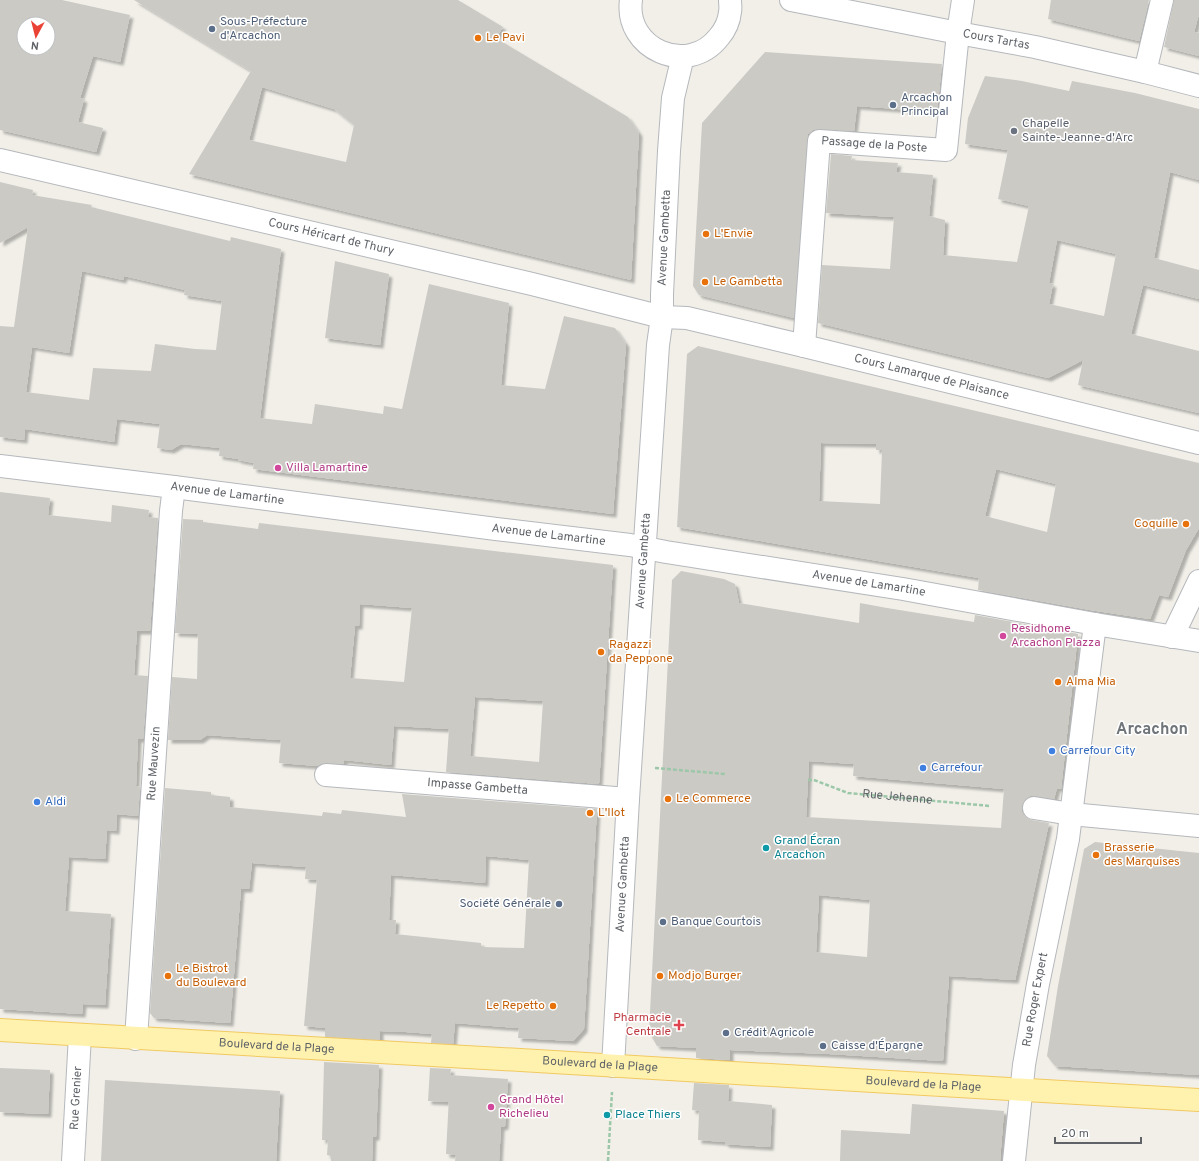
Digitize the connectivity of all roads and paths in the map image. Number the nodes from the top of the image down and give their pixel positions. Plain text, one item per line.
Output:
1 (630, 0) edge
2 (730, 0) edge
3 (791, 0) edge
4 (963, 0) edge
5 (1162, 0) edge
6 (958, 33) junction
7 (683, 56) junction
8 (1145, 72) junction
9 (1199, 86) edge
10 (0, 160) edge
11 (662, 317) junction
12 (804, 346) junction
13 (1199, 443) edge
14 (0, 466) edge
15 (174, 488) junction
16 (644, 548) junction
17 (1199, 581) edge
18 (1095, 624) junction
19 (1172, 637) junction
20 (1199, 642) edge
21 (659, 768) dead end
22 (725, 774) dead end
23 (326, 775) dead end
24 (808, 780) dead end
25 (628, 799) junction
26 (990, 806) dead end
27 (1034, 808) dead end
28 (1071, 814) junction
29 (1199, 826) edge
30 (0, 1030) edge
31 (80, 1035) junction
32 (136, 1039) junction
33 (613, 1066) junction
34 (1020, 1091) junction
35 (1199, 1100) edge
36 (73, 1161) edge
37 (608, 1161) edge
38 (1014, 1161) edge

1 - 7 street
2 - 7 street
3 - 6 street, Cours Tartas
4 - 6 street
5 - 8 street
6 - 8 street, Cours Tartas
6 - 12 street, Passage de la Poste
7 - 11 street, Avenue Gambetta
8 - 9 street, Cours Tartas
10 - 11 street, Cours Héricart de Thury
11 - 12 street, Cours Lamarque de Plaisance
11 - 16 street, Avenue Gambetta
12 - 13 street, Cours Lamarque de Plaisance
14 - 15 street, Avenue de Lamartine
15 - 16 street, Avenue de Lamartine
15 - 32 street, Rue Mauvezin
16 - 18 street, Avenue de Lamartine
16 - 25 street, Avenue Gambetta
17 - 19 street
18 - 19 street, Avenue de Lamartine
18 - 28 street, Rue Roger Expert
19 - 20 street, Avenue de Lamartine
21 - 22 path
23 - 25 street, Impasse Gambetta
24 - 26 path, Rue Jehenne
25 - 33 street, Avenue Gambetta
27 - 28 street
28 - 29 street
28 - 34 street, Rue Roger Expert
30 - 31 main road, Boulevard de la Plage
31 - 32 main road, Boulevard de la Plage
31 - 36 street, Rue Grenier
32 - 33 main road, Boulevard de la Plage
33 - 34 main road, Boulevard de la Plage
33 - 37 path
34 - 35 main road, Boulevard de la Plage
34 - 38 street, Rue Roger Expert

